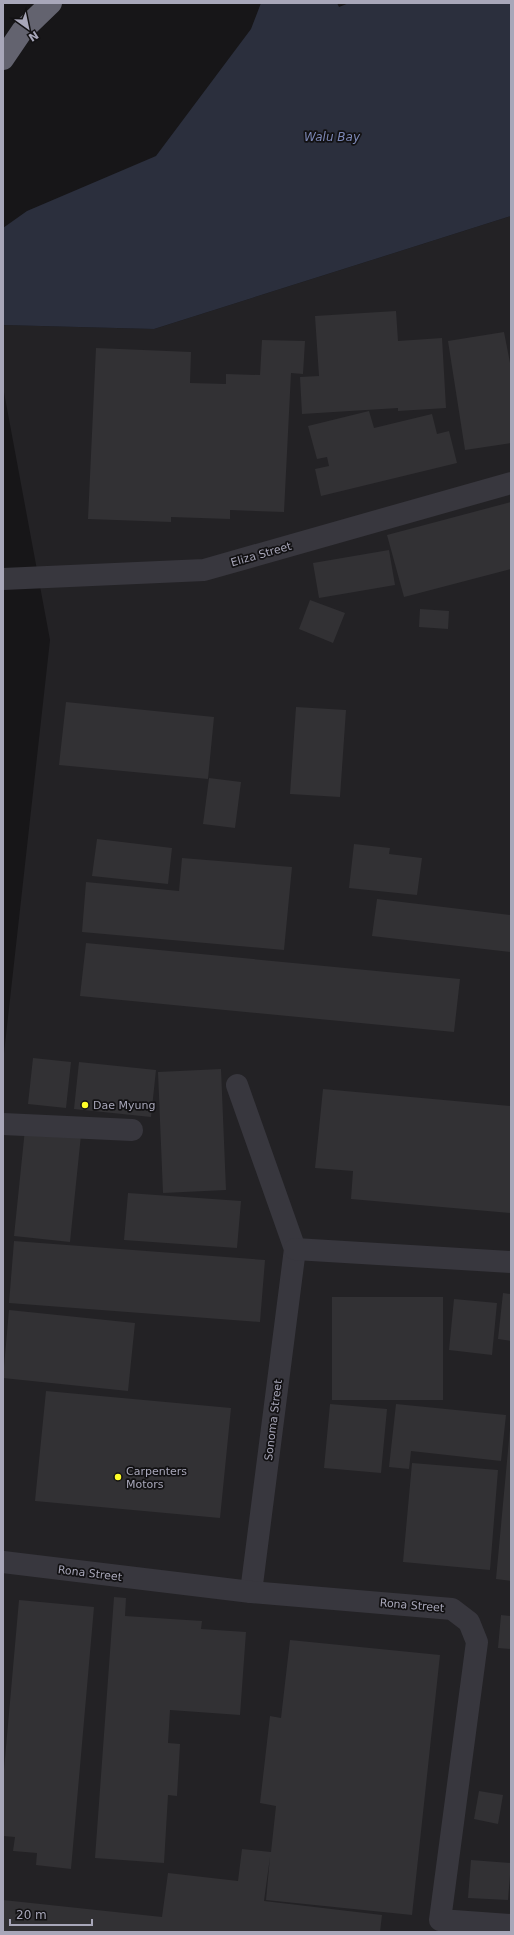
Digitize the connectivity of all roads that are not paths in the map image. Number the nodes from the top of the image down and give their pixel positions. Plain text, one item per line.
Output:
1 (51, 3) edge
2 (3, 59) edge
3 (511, 483) edge
4 (3, 579) edge
5 (237, 1085) dead end
6 (3, 1124) edge
7 (132, 1130) dead end
8 (295, 1249) junction
9 (511, 1262) edge
10 (3, 1562) edge
11 (251, 1592) junction
12 (511, 1925) edge

1 - 2 highway
3 - 4 street, Eliza Street
5 - 8 street, Sonoma Street
6 - 7 street
8 - 9 street
8 - 11 street, Sonoma Street
10 - 11 street, Rona Street
11 - 12 street, Rona Street

